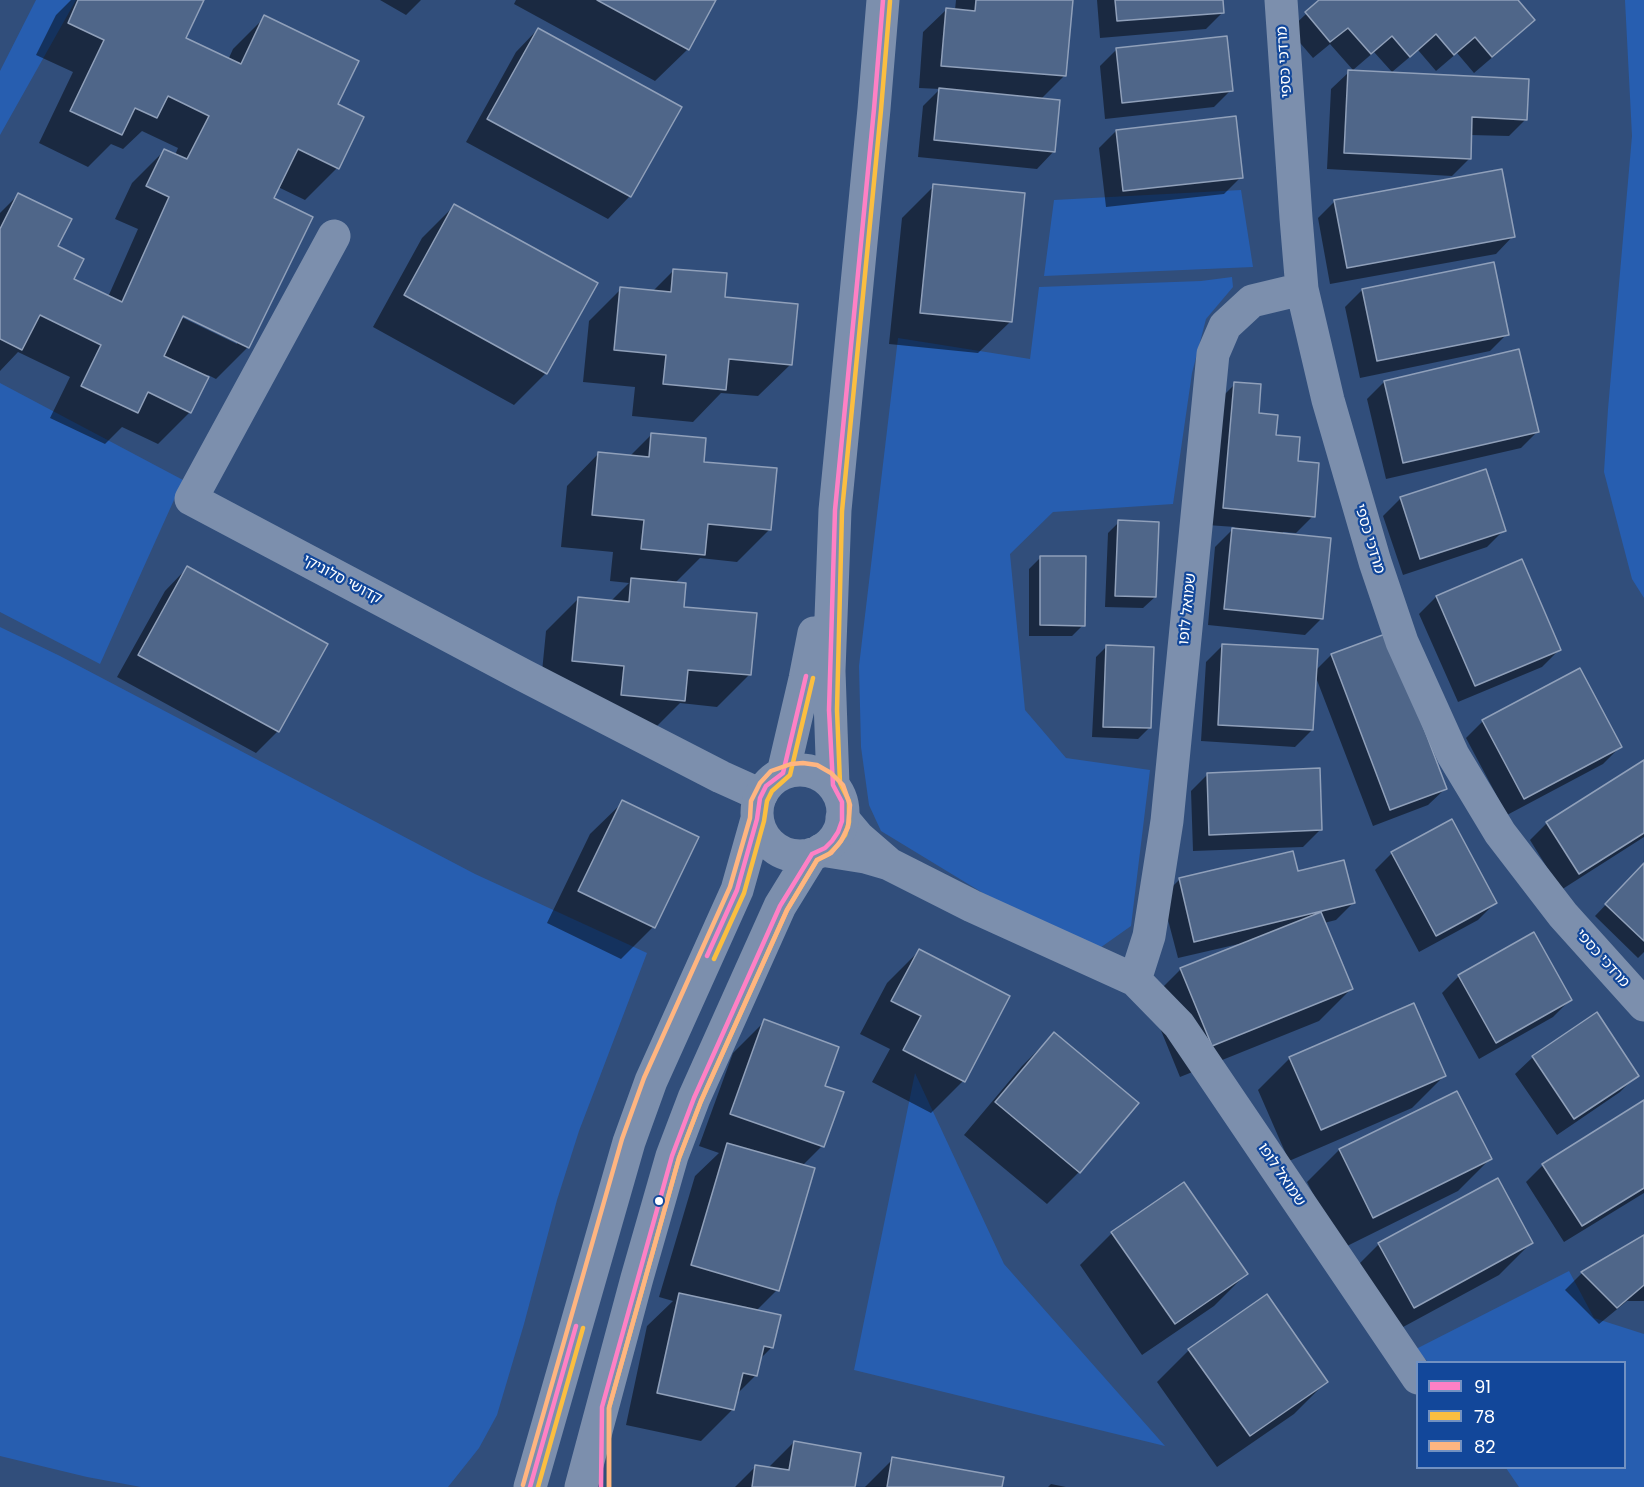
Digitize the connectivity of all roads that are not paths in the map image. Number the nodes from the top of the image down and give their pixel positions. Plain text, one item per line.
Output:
1 (883, 0) edge
2 (1281, 0) edge
3 (334, 236) dead end
4 (1302, 289) junction
5 (835, 510) junction
6 (833, 786) junction
7 (767, 796) junction
8 (842, 818) junction
9 (816, 852) junction
10 (889, 864) junction
11 (1135, 980) junction
12 (1644, 1005) edge
13 (563, 1374) junction
14 (1416, 1375) edge
15 (602, 1407) junction
16 (516, 1487) edge
17 (530, 1487) edge
18 (581, 1487) edge
19 (601, 1487) edge

1 - 5 street
2 - 4 street, מרדכי כספי
3 - 7 street, קדושי סלוניקי
4 - 11 street, שמואל לופו
4 - 12 street, מרדכי כספי
5 - 6 street
5 - 7 street
6 - 7 street
6 - 8 street
7 - 9 street
7 - 13 street
8 - 9 street
8 - 10 street, שמואל לופו
9 - 10 street, שמואל לופו
9 - 15 street
10 - 11 street, שמואל לופו
11 - 14 street, שמואל לופו
13 - 16 street
13 - 17 street
15 - 18 street
15 - 19 street

